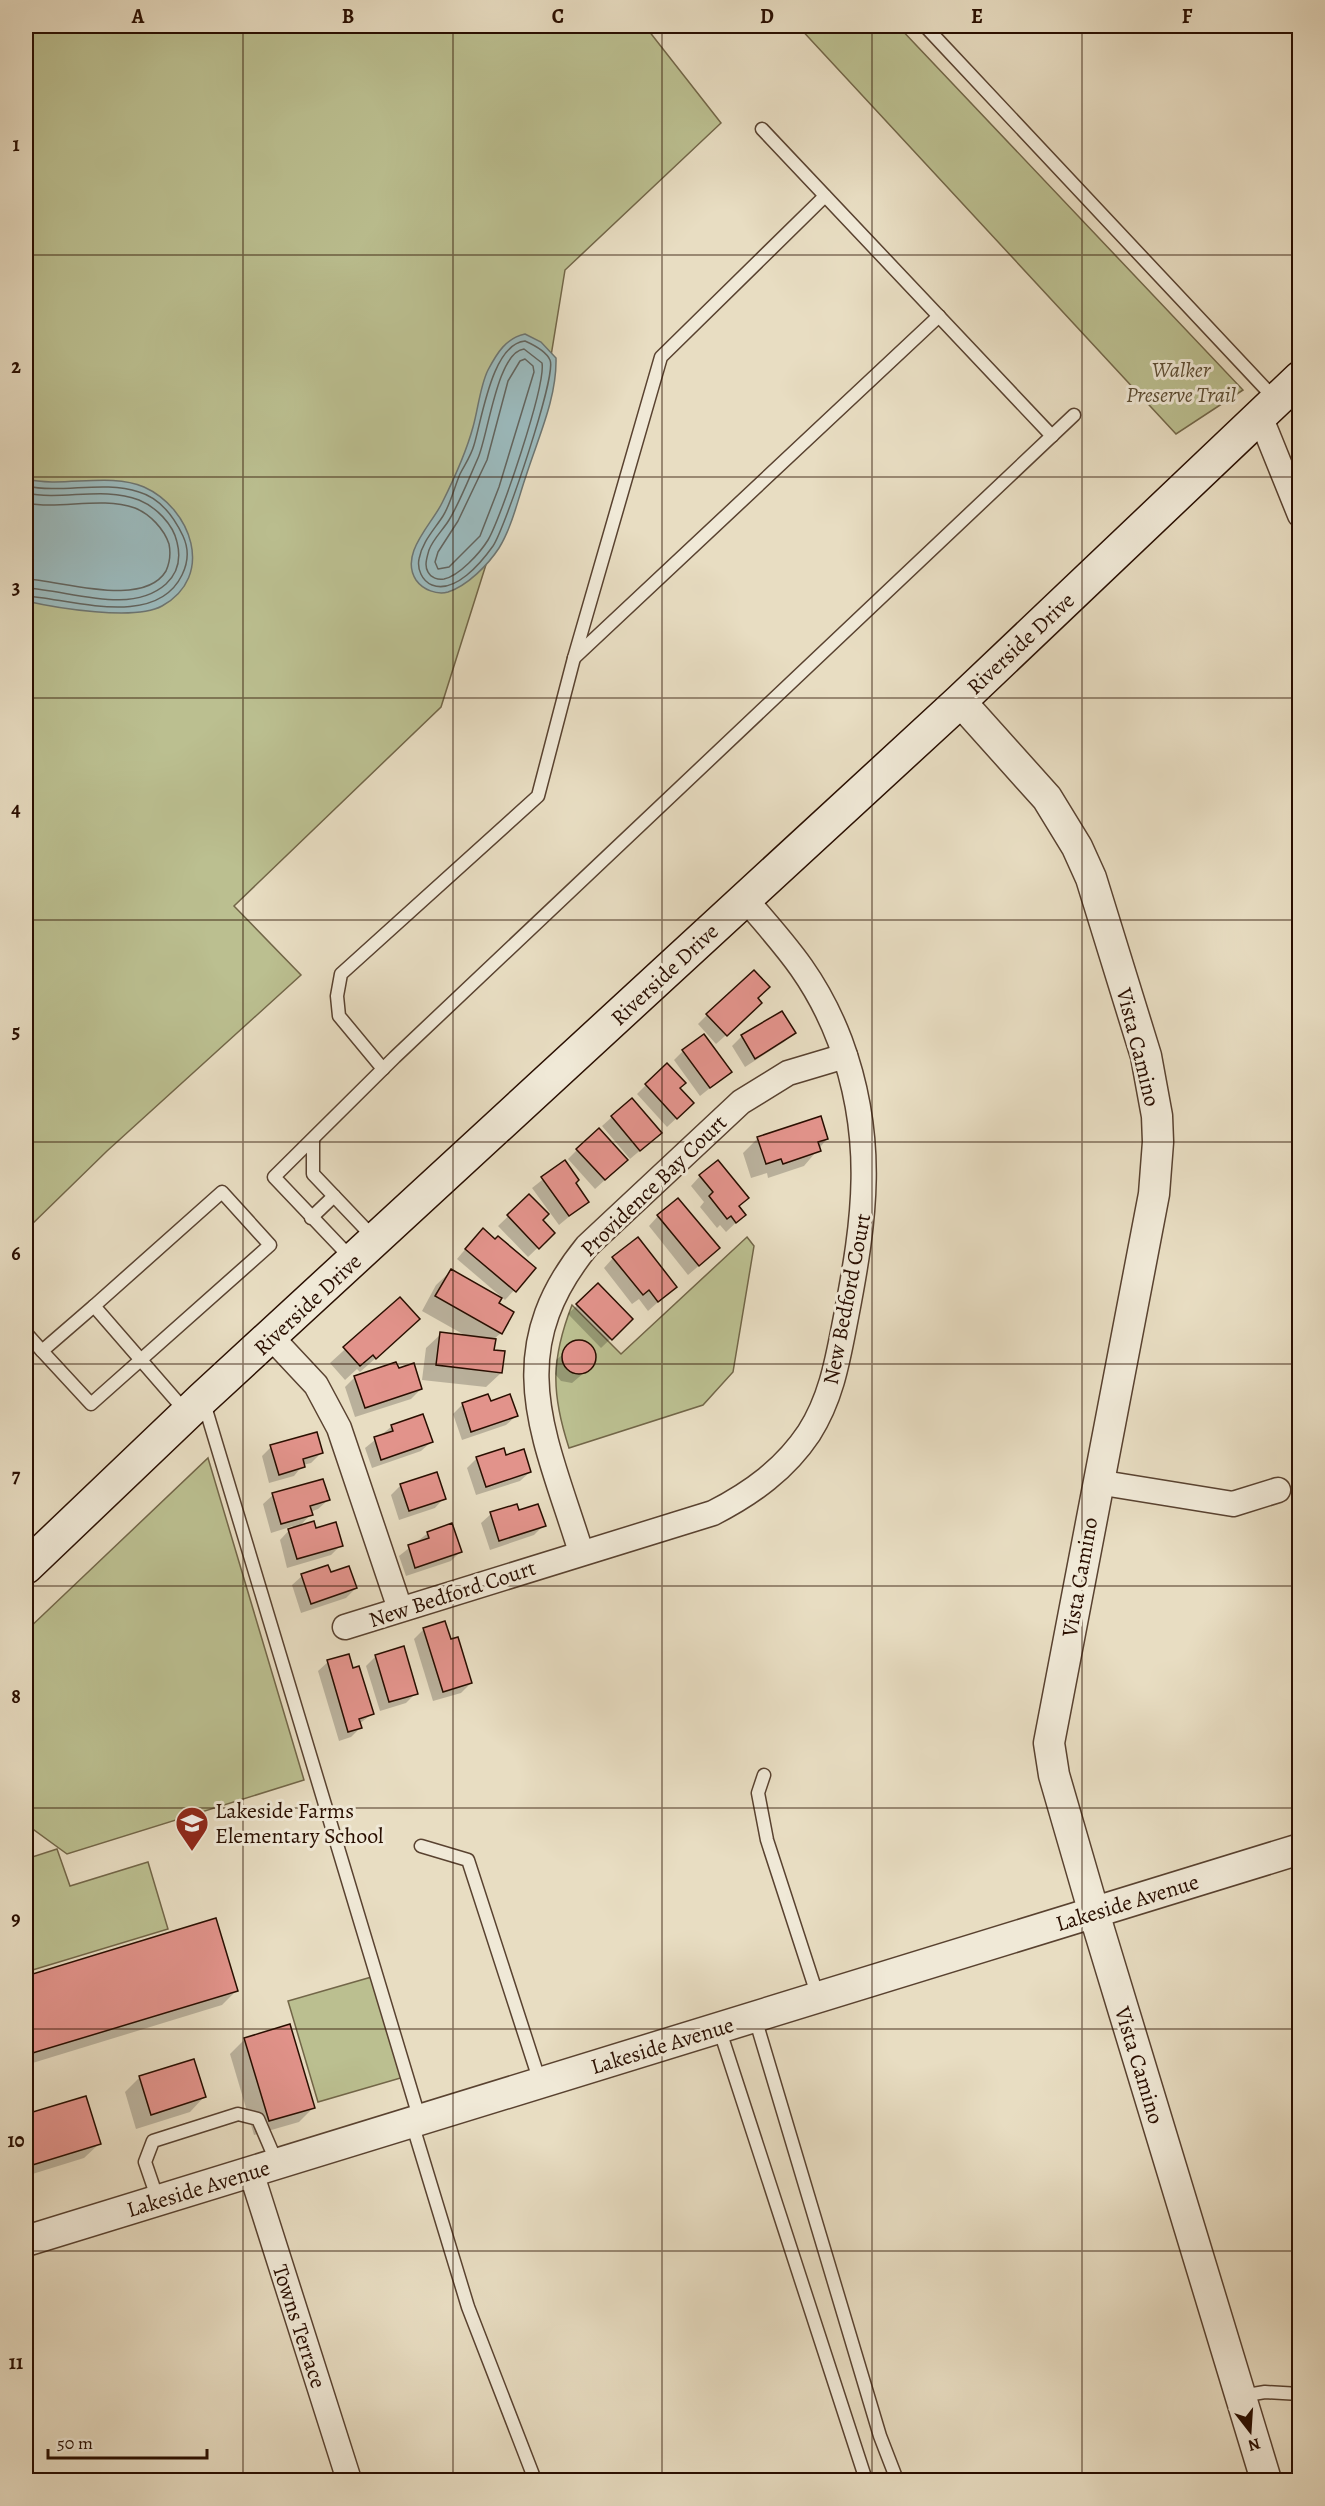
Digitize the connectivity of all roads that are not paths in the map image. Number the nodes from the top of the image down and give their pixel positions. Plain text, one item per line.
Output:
1 (926, 26) edge
2 (762, 129) dead end
3 (825, 196) junction
4 (939, 316) junction
5 (1299, 378) edge
6 (1268, 408) junction
7 (1074, 415) dead end
8 (1052, 436) junction
9 (1299, 515) edge
10 (574, 658) junction
11 (960, 701) junction
12 (745, 899) junction
13 (845, 1056) junction
14 (383, 1069) junction
15 (313, 1140) junction
16 (334, 1196) junction
17 (311, 1218) junction
18 (365, 1251) junction
19 (94, 1306) junction
20 (26, 1333) edge
21 (272, 1338) junction
22 (42, 1351) junction
23 (141, 1360) junction
24 (195, 1406) junction
25 (1097, 1482) junction
26 (1278, 1490) dead end
27 (581, 1552) junction
28 (26, 1567) edge
29 (400, 1609) junction
30 (345, 1627) dead end
31 (764, 1775) dead end
32 (421, 1846) dead end
33 (1299, 1849) edge
34 (1094, 1913) junction
35 (818, 1997) junction
36 (755, 2016) junction
37 (719, 2027) junction
38 (541, 2083) junction
39 (416, 2122) junction
40 (264, 2168) junction
41 (158, 2200) junction
42 (26, 2241) edge
43 (1299, 2394) edge
44 (1239, 2397) junction
45 (349, 2481) edge
46 (535, 2481) edge
47 (866, 2481) edge
48 (897, 2481) edge
49 (1266, 2481) edge

1 - 6 lane
2 - 3 lane
3 - 4 lane
3 - 10 lane
4 - 8 lane
4 - 10 lane
5 - 6 main road, Riverside Drive
6 - 9 street
6 - 11 main road, Riverside Drive
7 - 8 lane
8 - 14 lane
10 - 14 lane
11 - 12 main road, Riverside Drive
11 - 25 street, Vista Camino
12 - 13 street, New Bedford Court
12 - 18 main road, Riverside Drive
13 - 27 street, Providence Bay Court
13 - 27 street, New Bedford Court
14 - 15 lane
15 - 16 lane
15 - 17 lane
16 - 17 lane
16 - 18 lane
17 - 18 lane
18 - 21 main road, Riverside Drive
19 - 22 lane
19 - 23 lane
19 - 23 lane
20 - 22 lane
21 - 24 main road, Riverside Drive
21 - 29 street
22 - 23 lane
23 - 24 lane
24 - 28 main road, Riverside Drive
24 - 39 lane
25 - 26 street
25 - 34 street, Vista Camino
27 - 29 street, New Bedford Court
29 - 30 street, New Bedford Court
31 - 35 lane
32 - 38 lane
33 - 34 street, Lakeside Avenue
34 - 35 street, Lakeside Avenue
34 - 44 street, Vista Camino
35 - 36 street, Lakeside Avenue
36 - 37 street, Lakeside Avenue
36 - 48 lane
37 - 38 street, Lakeside Avenue
37 - 47 lane
38 - 39 street, Lakeside Avenue
39 - 40 street, Lakeside Avenue
39 - 46 lane
40 - 41 street, Lakeside Avenue
40 - 41 lane
40 - 45 street, Towns Terrace
41 - 42 street, Lakeside Avenue
43 - 44 lane
44 - 49 street, Vista Camino

